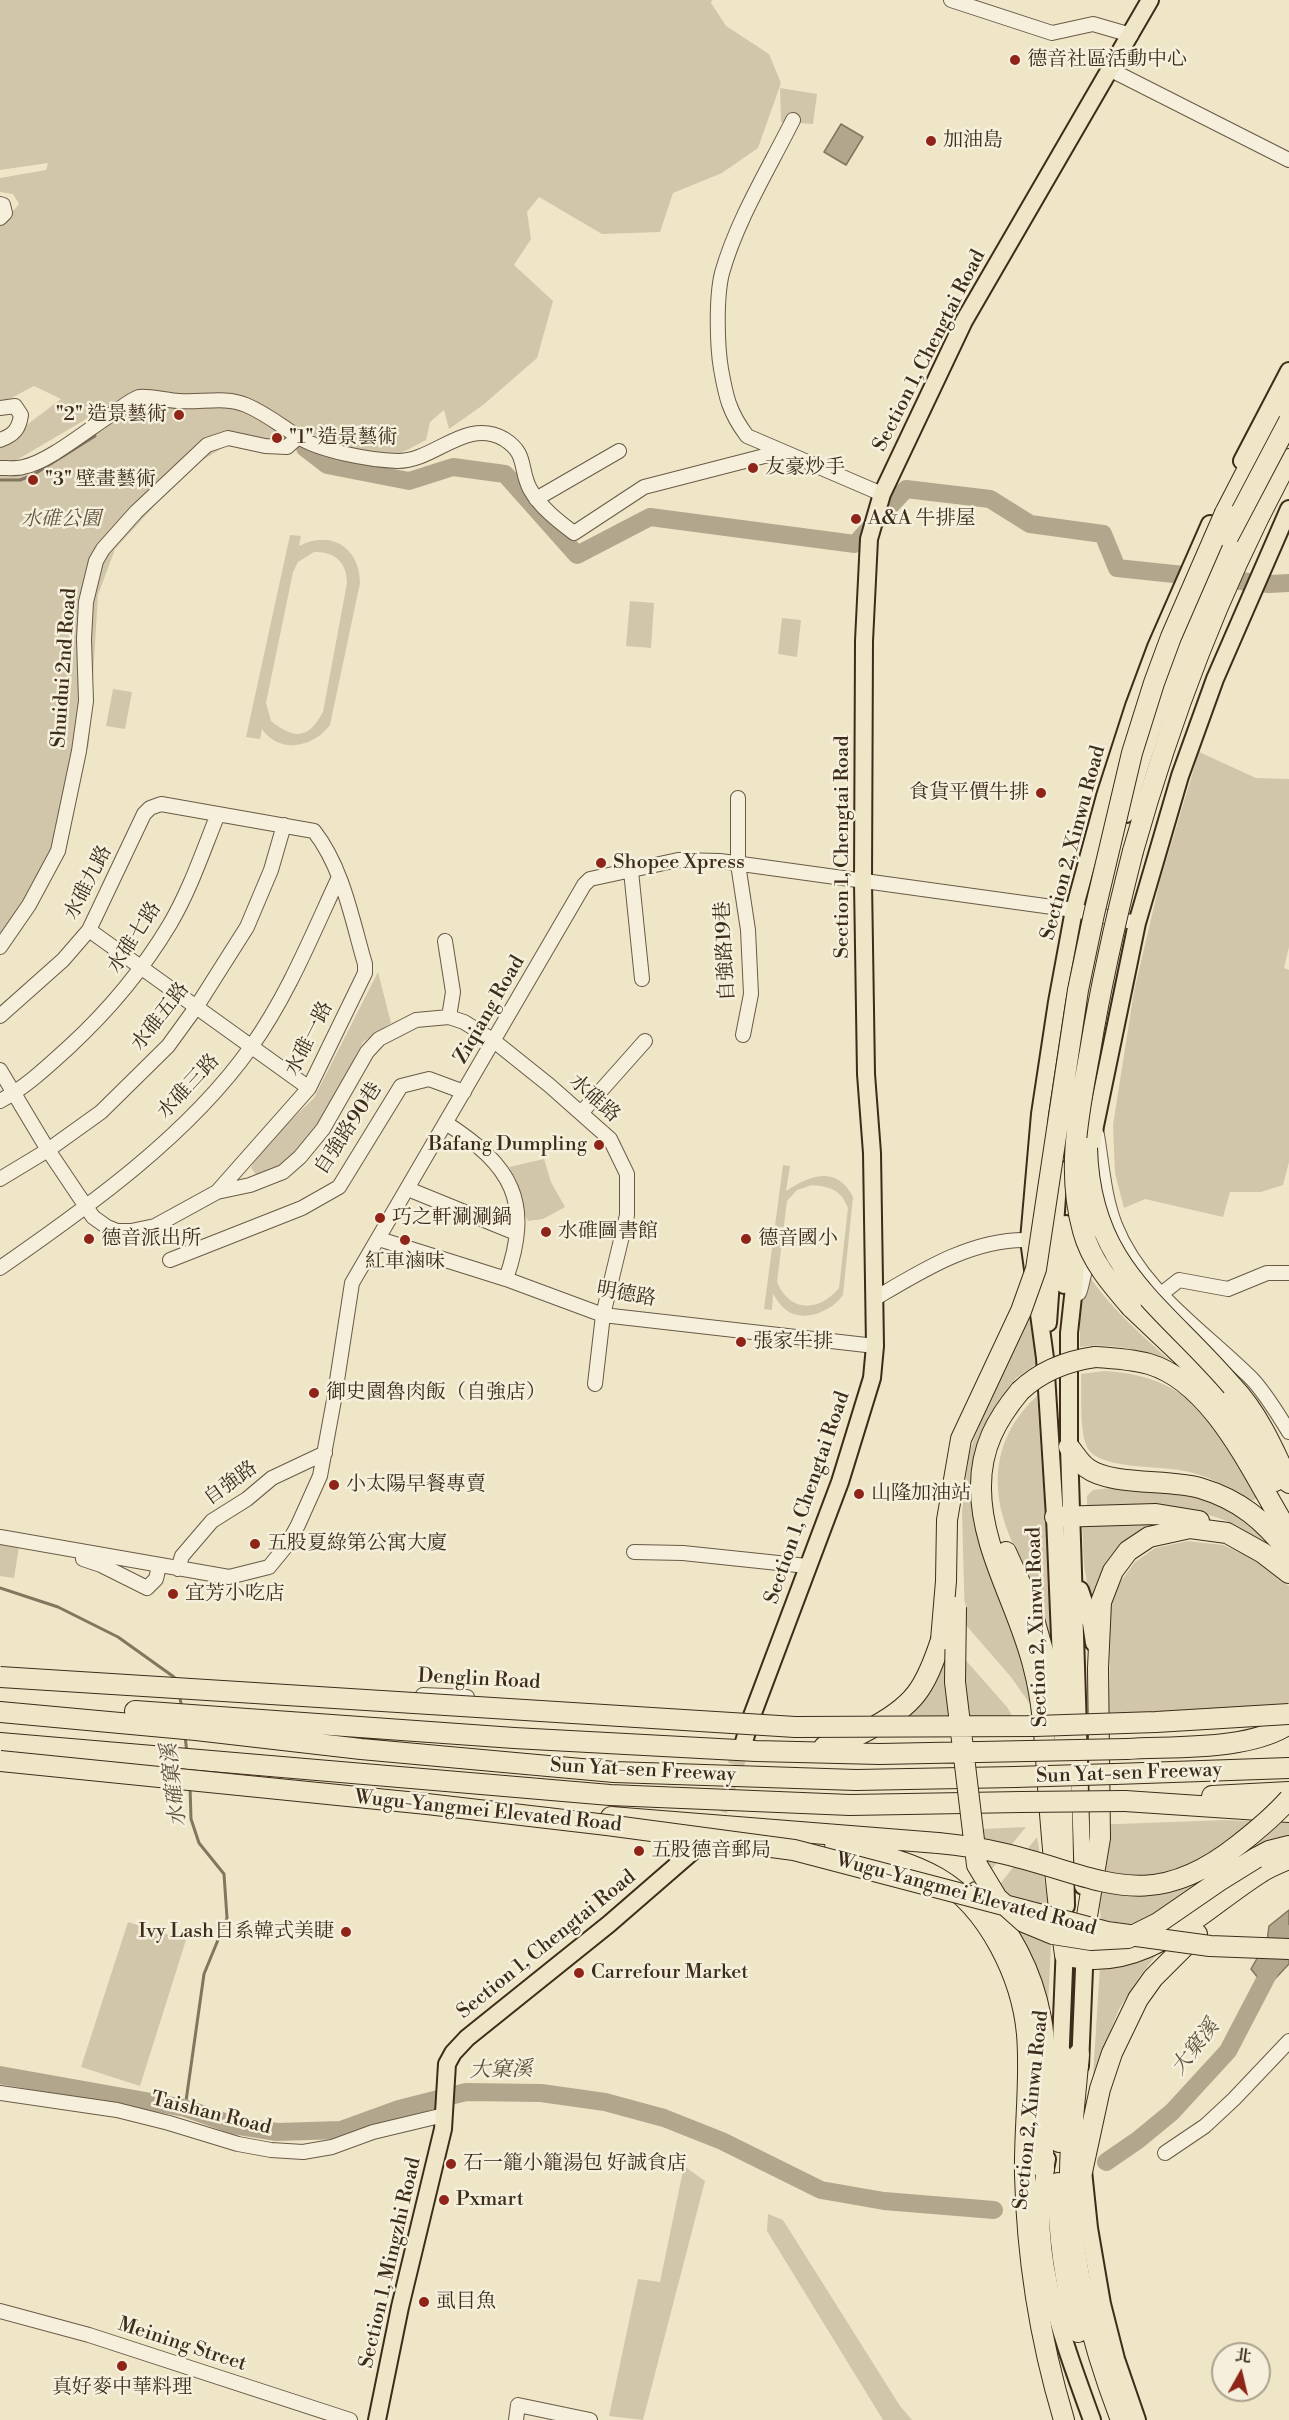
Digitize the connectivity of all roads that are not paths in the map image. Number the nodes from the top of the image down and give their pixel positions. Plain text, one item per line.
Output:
1 (951, 0) edge
2 (1150, 0) edge
3 (1131, 35) junction
4 (1112, 70) junction
5 (793, 120) dead end
6 (1289, 160) edge
7 (0, 204) edge
8 (0, 218) edge
9 (1289, 371) edge
10 (1289, 389) edge
11 (0, 408) edge
12 (1289, 421) edge
13 (1289, 429) edge
14 (298, 437) junction
15 (0, 440) edge
16 (1289, 450) edge
17 (619, 451) dead end
18 (780, 452) junction
19 (1289, 459) edge
20 (0, 468) edge
21 (1289, 480) edge
22 (882, 494) junction
23 (536, 499) junction
24 (1289, 509) edge
25 (1175, 672) junction
26 (1113, 769) junction
27 (738, 798) dead end
28 (218, 814) junction
29 (284, 825) junction
30 (1111, 848) junction
31 (1133, 851) junction
32 (738, 864) junction
33 (631, 871) junction
34 (339, 877) junction
35 (863, 882) junction
36 (1074, 910) junction
37 (1106, 916) junction
38 (1137, 923) junction
39 (89, 930) junction
40 (445, 941) dead end
41 (0, 947) edge
42 (140, 968) junction
43 (642, 978) dead end
44 (197, 1006) junction
45 (0, 1016) edge
46 (448, 1017) junction
47 (743, 1035) dead end
48 (494, 1041) junction
49 (645, 1041) dead end
50 (252, 1047) junction
51 (1089, 1055) junction
52 (0, 1071) edge
53 (309, 1088) junction
54 (464, 1092) junction
55 (14, 1093) junction
56 (0, 1101) edge
57 (581, 1113) junction
58 (446, 1123) junction
59 (1095, 1126) junction
60 (48, 1150) junction
61 (0, 1179) edge
62 (408, 1189) junction
63 (217, 1192) junction
64 (87, 1205) junction
65 (1043, 1225) junction
66 (516, 1233) junction
67 (379, 1239) junction
68 (1029, 1240) junction
69 (1131, 1256) junction
70 (170, 1260) dead end
71 (0, 1268) edge
72 (1289, 1273) edge
73 (506, 1279) junction
74 (1160, 1295) junction
75 (874, 1299) junction
76 (1072, 1311) junction
77 (603, 1315) junction
78 (1069, 1334) junction
79 (875, 1346) junction
80 (1045, 1358) junction
81 (595, 1384) dead end
82 (992, 1432) junction
83 (1289, 1432) edge
84 (1069, 1447) junction
85 (325, 1453) junction
86 (1289, 1484) edge
87 (1289, 1507) edge
88 (1064, 1517) junction
89 (1227, 1533) junction
90 (1289, 1533) edge
91 (0, 1537) edge
92 (38, 1544) junction
93 (634, 1552) dead end
94 (1289, 1552) edge
95 (159, 1566) junction
96 (807, 1566) junction
97 (178, 1569) junction
98 (1073, 1571) junction
99 (1289, 1573) edge
100 (1098, 1668) junction
101 (0, 1677) edge
102 (206, 1686) dead end
103 (2, 1712) edge
104 (1289, 1714) edge
105 (1062, 1717) junction
106 (750, 1721) junction
107 (187, 1722) junction
108 (1289, 1724) edge
109 (0, 1743) edge
110 (750, 1747) junction
111 (0, 1752) edge
112 (0, 1761) edge
113 (179, 1765) junction
114 (199, 1767) junction
115 (1289, 1768) edge
116 (1289, 1792) edge
117 (1289, 1798) edge
118 (1125, 1801) junction
119 (1289, 1812) edge
120 (753, 1829) junction
121 (711, 1833) tunnel mouth
122 (1289, 1846) edge
123 (1289, 1861) edge
124 (1084, 1928) junction
125 (1289, 1949) edge
126 (1065, 1955) junction
127 (1084, 1960) junction
128 (1289, 2041) edge
129 (1071, 2055) junction
130 (445, 2072) joint
131 (0, 2093) edge
132 (444, 2115) junction
133 (1165, 2153) dead end
134 (1064, 2164) junction
135 (0, 2311) edge
136 (350, 2420) edge
137 (377, 2420) edge
138 (516, 2420) edge
139 (590, 2420) edge
140 (1064, 2420) edge
141 (1092, 2420) edge
142 (1107, 2420) edge
143 (1121, 2420) edge
144 (1137, 2420) edge

1 - 3 street
2 - 3 main road, Section 1, Chengtai Road
3 - 4 main road, Section 1, Chengtai Road
4 - 6 street
4 - 22 main road, Section 1, Chengtai Road
5 - 18 street
7 - 8 street
9 - 26 main road, Section 2, Xinwu Road
10 - 30 highway, bridge
11 - 15 street
12 - 30 highway, bridge
13 - 25 main road, Section 2, Xinwu Road
14 - 20 street
14 - 23 street
14 - 41 street, Shuidui 2nd Road
16 - 37 main road, Section 2, Xinwu Road
17 - 23 street
18 - 22 street
18 - 23 street
19 - 31 highway
21 - 31 highway
22 - 35 main road, Section 1, Chengtai Road
24 - 38 main road, Section 2, Xinwu Road
25 - 26 main road
25 - 37 main road, Section 2, Xinwu Road
26 - 36 main road, Section 2, Xinwu Road
27 - 32 street, 自強路19巷
28 - 29 street
28 - 39 street, 水碓九路
28 - 42 street, 水碓七路
29 - 34 street, 水碓一路
29 - 44 street, 水碓五路
30 - 65 highway, bridge
31 - 51 highway, bridge
32 - 33 street, Ziqiang Road
32 - 35 street, Ziqiang Road
32 - 47 street, 自強路19巷
33 - 43 street
33 - 48 street, Ziqiang Road
34 - 50 street, 水碓三路
34 - 53 street, 水碓一路
35 - 36 street, Ziqiang Road
35 - 75 main road, Section 1, Chengtai Road
36 - 37 street, Ziqiang Road
36 - 68 main road, Section 2, Xinwu Road
37 - 38 street, Ziqiang Road
37 - 78 main road, Section 2, Xinwu Road
37 - 80 main road, Section 2, Xinwu Road
38 - 59 main road, Section 2, Xinwu Road
39 - 42 street
39 - 45 street, 水碓九路
40 - 46 street
42 - 44 street
42 - 55 street, 水碓七路
44 - 50 street
44 - 60 street, 水碓五路
46 - 48 street, 水碓一路
46 - 63 street, 水碓一路
48 - 54 street, Ziqiang Road
48 - 57 street, 水碓路
49 - 57 street
50 - 53 street
50 - 64 street, 水碓三路
51 - 86 highway, bridge
51 - 87 highway, bridge
52 - 55 street
53 - 63 street, 水碓一路
54 - 58 street, Ziqiang Road
54 - 70 street, 自強路90巷
55 - 56 street, 水碓七路
55 - 60 street
57 - 77 street, 水碓路
58 - 62 street, Ziqiang Road
58 - 66 street
59 - 69 street
59 - 76 main road, Section 2, Xinwu Road
60 - 61 street, 水碓五路
60 - 64 street
62 - 66 street
62 - 67 street, Ziqiang Road
63 - 64 street, 水碓一路
64 - 71 street, 水碓三路
65 - 110 highway, bridge
65 - 122 highway, bridge
66 - 73 street
67 - 73 street, 明德路
67 - 85 street, Ziqiang Road
68 - 75 street
68 - 80 main road, Section 2, Xinwu Road
69 - 74 street
69 - 76 street
72 - 74 street
73 - 77 street, 明德路
74 - 83 street
75 - 79 main road, Section 1, Chengtai Road
76 - 78 main road, Section 2, Xinwu Road
77 - 79 street, 明德路
77 - 81 street, 水碓路
78 - 84 main road, Section 2, Xinwu Road
79 - 96 main road, Section 1, Chengtai Road
80 - 88 main road, Section 2, Xinwu Road
82 - 90 highway, bridge
82 - 105 highway
82 - 126 highway
84 - 88 main road, Section 2, Xinwu Road
84 - 94 highway
85 - 97 street, 自強路
85 - 97 street, Ziqiang Road
88 - 89 highway
88 - 98 main road, Section 2, Xinwu Road
88 - 105 main road, Section 2, Xinwu Road
89 - 99 highway
89 - 100 highway
91 - 92 street
92 - 95 street
92 - 95 street
93 - 96 street
95 - 97 street, Ziqiang Road
96 - 106 main road, Section 1, Chengtai Road
98 - 100 main road
98 - 124 main road, Section 2, Xinwu Road
100 - 124 highway
101 - 104 highway, bridge
102 - 106 street, Denglin Road
103 - 107 highway, Sun Yat-sen Freeway
105 - 126 main road, Section 2, Xinwu Road
106 - 110 main road, Section 1, Chengtai Road
107 - 110 highway
107 - 115 highway, Sun Yat-sen Freeway, bridge
108 - 110 highway, bridge
109 - 113 highway, Sun Yat-sen Freeway
111 - 113 highway
112 - 125 highway, Wugu-Yangmei Elevated Road, bridge
113 - 114 highway, Sun Yat-sen Freeway
114 - 118 highway, Sun Yat-sen Freeway, bridge
114 - 120 highway
116 - 118 highway, Sun Yat-sen Freeway
117 - 120 highway, bridge
118 - 119 highway
120 - 134 highway
120 - 140 highway
121 - 130 main road, Section 1, Chengtai Road
123 - 127 highway
123 - 134 highway
124 - 127 main road, Section 2, Xinwu Road
126 - 127 highway
126 - 129 main road, Section 2, Xinwu Road
127 - 129 main road, Section 2, Xinwu Road
128 - 133 street
129 - 134 highway
129 - 134 main road, Section 2, Xinwu Road
130 - 132 main road, Section 1, Mingzhi Road
131 - 132 street, Taishan Road
132 - 137 main road, Section 1, Mingzhi Road
134 - 141 main road, Section 2, Xinwu Road
134 - 142 highway
134 - 143 highway
134 - 144 main road, Section 2, Xinwu Road
135 - 136 street, Meining Street
138 - 139 street

